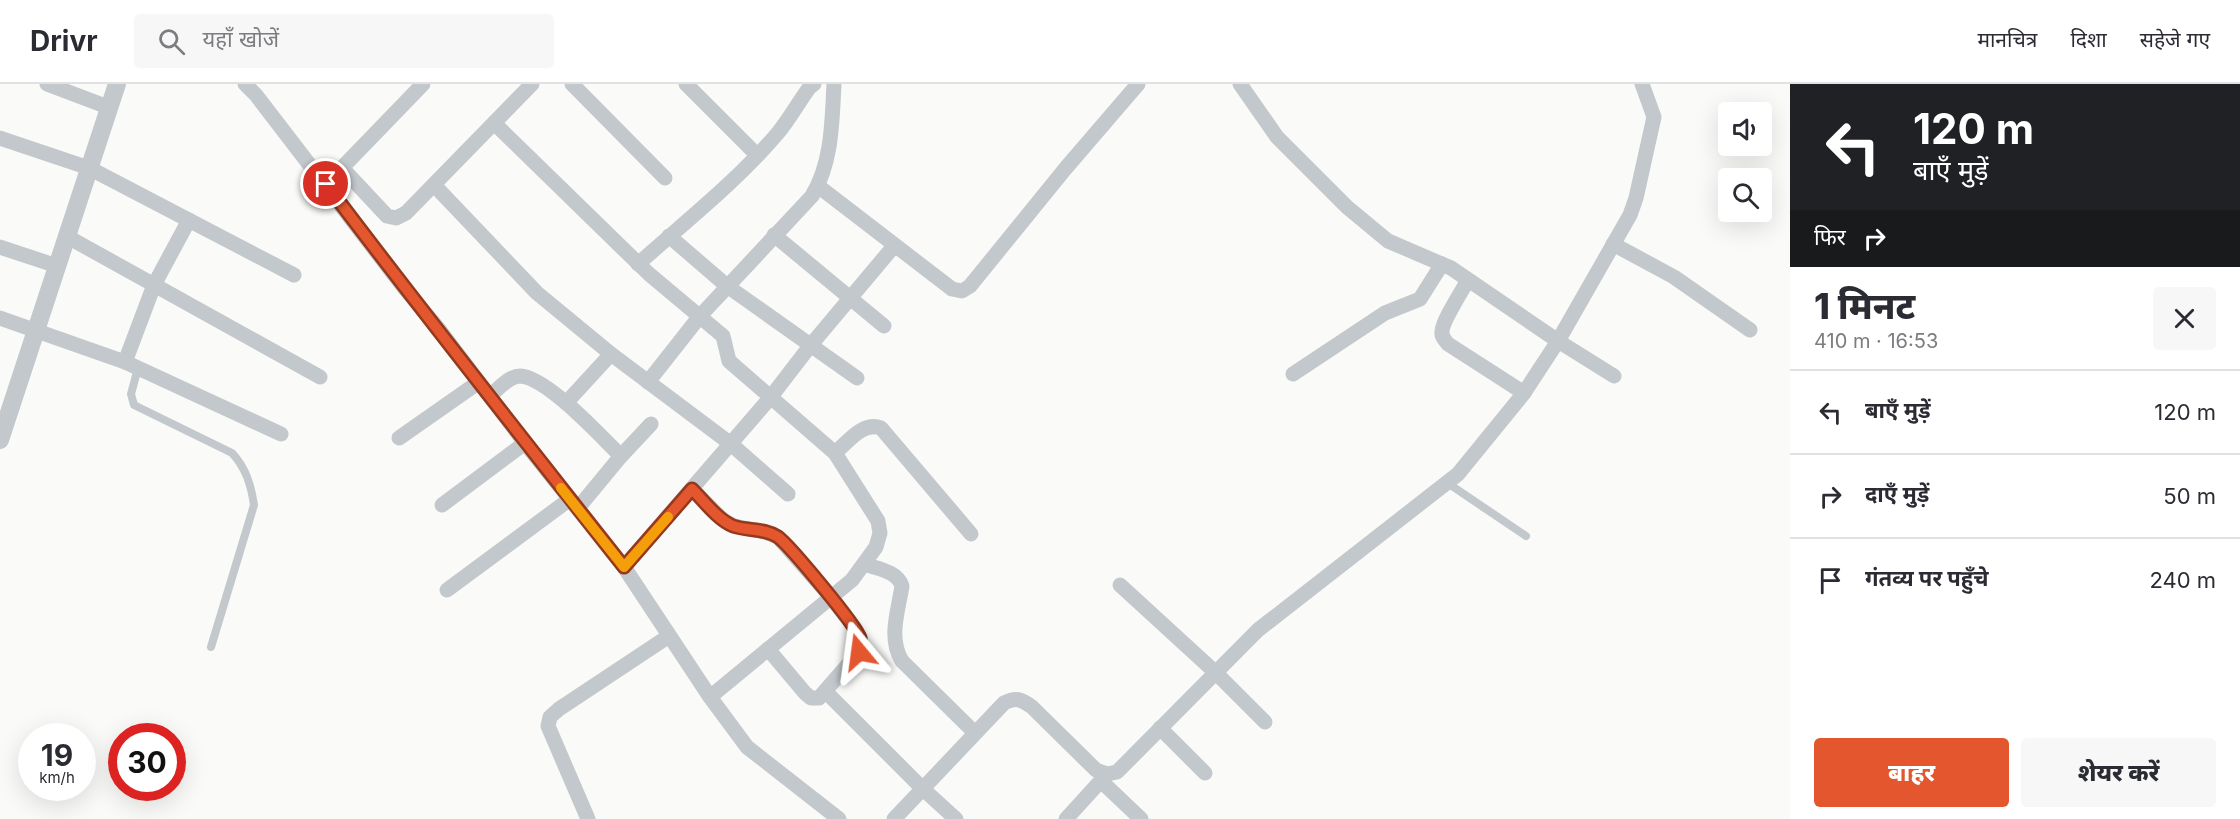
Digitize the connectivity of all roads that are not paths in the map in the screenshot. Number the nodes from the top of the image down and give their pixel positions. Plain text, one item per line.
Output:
1 (47, 84) edge
2 (117, 84) edge
3 (245, 84) edge
4 (423, 84) edge
5 (532, 84) edge
6 (572, 84) edge
7 (686, 84) edge
8 (814, 84) edge
9 (834, 84) edge
10 (1138, 84) edge
11 (1240, 84) edge
12 (1642, 84) edge
13 (108, 107) junction
14 (494, 123) junction
15 (0, 138) edge
16 (757, 155) junction
17 (89, 168) junction
18 (342, 168) junction
19 (665, 178) dead end
20 (326, 184) junction
21 (434, 185) junction
22 (818, 186) junction
23 (189, 220) junction
24 (774, 235) junction
25 (66, 236) junction
26 (669, 236) junction
27 (1613, 244) junction
28 (894, 246) junction
29 (0, 247) edge
30 (638, 264) junction
31 (1442, 264) junction
32 (57, 266) junction
33 (294, 275) dead end
34 (1468, 280) junction
35 (154, 285) junction
36 (727, 286) junction
37 (850, 298) junction
38 (700, 316) junction
39 (0, 318) edge
40 (884, 327) dead end
41 (35, 329) junction
42 (1750, 330) dead end
43 (1558, 341) junction
44 (810, 346) junction
45 (611, 354) junction
46 (131, 365) junction
47 (1293, 374) dead end
48 (1614, 376) dead end
49 (320, 377) dead end
50 (857, 378) dead end
51 (479, 382) junction
52 (648, 382) junction
53 (1524, 393) junction
54 (490, 396) junction
55 (770, 398) junction
56 (566, 403) junction
57 (651, 424) dead end
58 (281, 434) dead end
59 (399, 438) dead end
60 (0, 440) edge
61 (525, 443) junction
62 (731, 444) junction
63 (835, 453) junction
64 (621, 456) junction
65 (1446, 482) junction
66 (692, 489) junction
67 (788, 494) dead end
68 (574, 504) junction
69 (442, 505) dead end
70 (971, 534) dead end
71 (1526, 536) dead end
72 (864, 564) junction
73 (624, 567) junction
74 (1120, 585) dead end
75 (447, 590) dead end
76 (831, 597) junction
77 (669, 636) junction
78 (211, 647) dead end
79 (768, 649) junction
80 (1215, 672) junction
81 (826, 692) junction
82 (710, 697) junction
83 (1265, 722) dead end
84 (1160, 728) junction
85 (975, 734) junction
86 (1205, 773) dead end
87 (1104, 778) junction
88 (923, 789) junction
89 (588, 819) edge
90 (839, 819) edge
91 (894, 819) edge
92 (956, 819) edge
93 (1066, 819) edge
94 (1141, 819) edge

1 - 13 street
2 - 13 street
3 - 20 street
4 - 18 street
5 - 14 street
6 - 19 street
7 - 16 street
8 - 16 street
9 - 22 street
10 - 28 street
11 - 31 street
12 - 27 street
13 - 17 street
14 - 21 street
14 - 30 street
15 - 17 street
16 - 26 street
17 - 23 street
17 - 25 street
18 - 20 street
18 - 21 street
20 - 51 street
21 - 45 street
22 - 24 street
22 - 28 street
23 - 33 street
23 - 35 street
24 - 36 street
24 - 37 street
25 - 32 street
25 - 35 street
26 - 30 street
26 - 36 street
27 - 42 street
27 - 43 street
28 - 37 street
29 - 32 street
30 - 38 street
31 - 34 street
31 - 47 street
32 - 41 street
34 - 43 street
34 - 53 street
35 - 46 street
35 - 49 street
36 - 38 street
36 - 44 street
37 - 40 street
37 - 44 street
38 - 52 street
38 - 55 street
39 - 41 street
41 - 46 street
41 - 60 street
43 - 48 street
43 - 53 street
44 - 50 street
44 - 55 street
45 - 52 street
45 - 56 street
46 - 58 street
46 - 78 lane
51 - 54 street
51 - 59 street
52 - 62 street
53 - 65 street
54 - 56 street
54 - 61 street
55 - 62 street
55 - 63 street
56 - 64 street
57 - 64 street
61 - 68 street
61 - 69 street
62 - 66 street
62 - 67 street
63 - 70 street
63 - 72 street
64 - 68 street
65 - 71 lane
65 - 80 street
66 - 73 street
66 - 76 street
68 - 73 street
68 - 75 street
72 - 76 street
72 - 85 street
73 - 77 street
74 - 80 street
76 - 79 street
76 - 81 street
77 - 82 street
77 - 89 street
79 - 81 street
79 - 82 street
80 - 83 street
80 - 84 street
81 - 88 street
82 - 90 street
84 - 86 street
84 - 87 street
85 - 87 street
85 - 88 street
87 - 93 street
87 - 94 street
88 - 91 street
88 - 92 street

